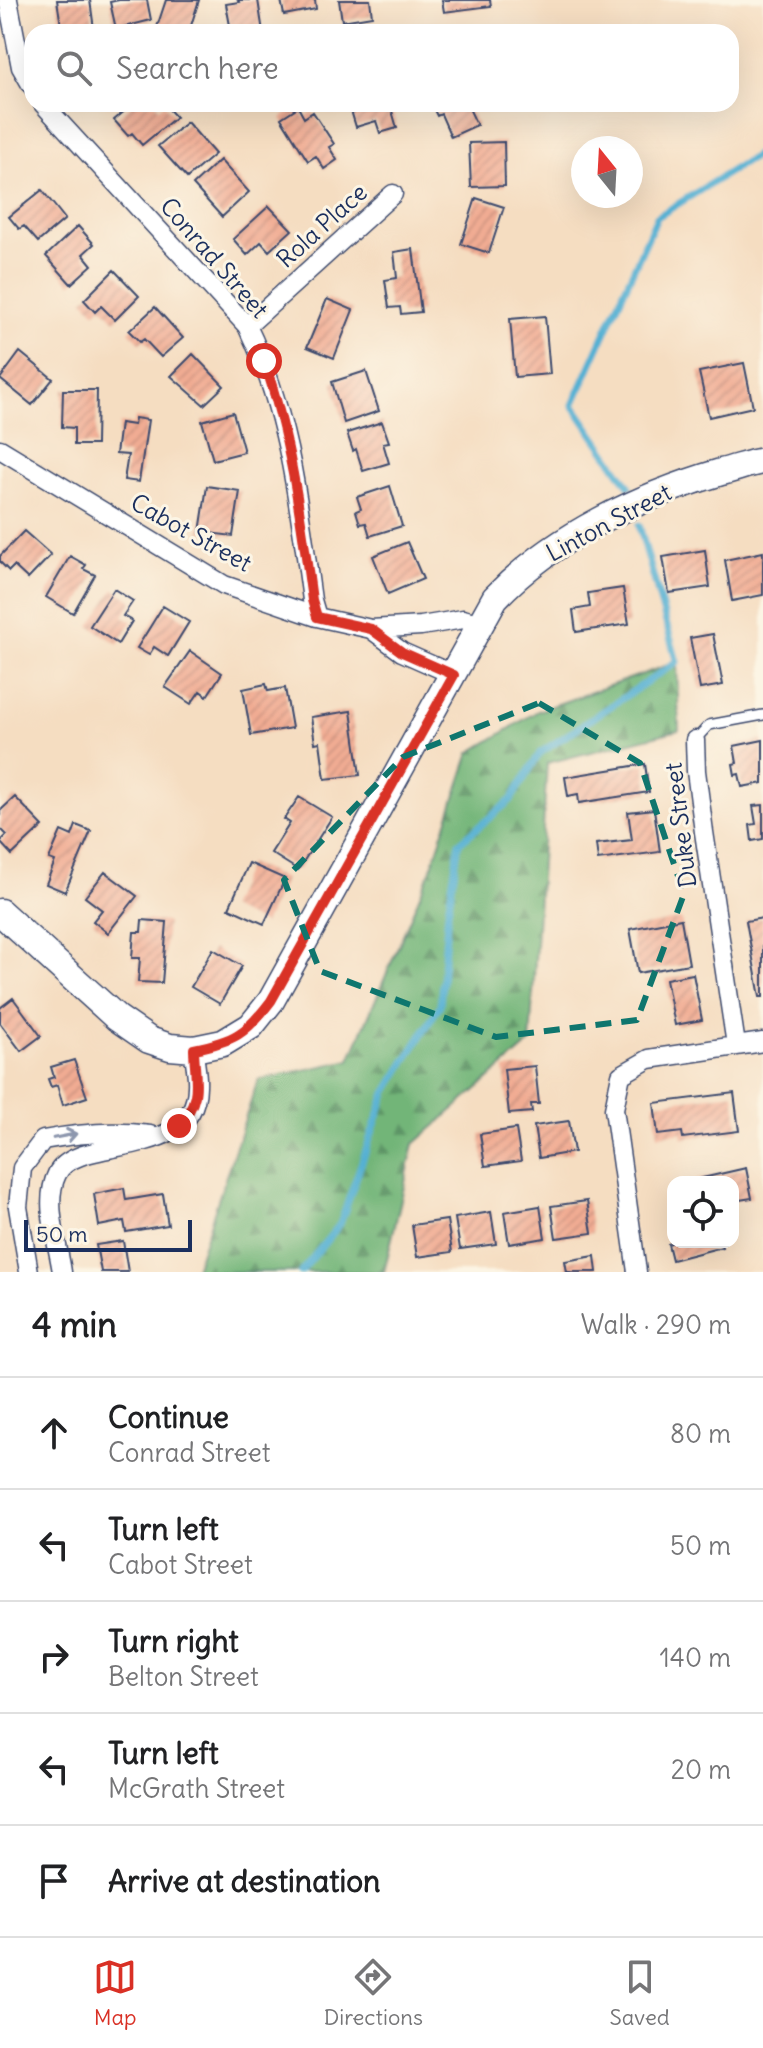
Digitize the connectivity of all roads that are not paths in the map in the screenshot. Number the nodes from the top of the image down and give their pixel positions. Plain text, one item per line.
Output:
1 (8, 0) edge
2 (24, 72) edge
3 (50, 112) edge
4 (393, 194) dead end
5 (247, 326) junction
6 (0, 449) edge
7 (763, 461) edge
8 (317, 617) junction
9 (481, 624) junction
10 (371, 629) junction
11 (454, 675) junction
12 (763, 715) edge
13 (695, 740) joint
14 (0, 912) edge
15 (763, 1042) edge
16 (736, 1045) junction
17 (194, 1049) junction
18 (160, 1136) junction
19 (29, 1272) edge
20 (62, 1272) edge
21 (637, 1272) edge

1 - 2 street
3 - 5 street, Conrad Street
4 - 5 street, Rola Place
5 - 8 street, Conrad Street
6 - 8 street, Cabot Street
7 - 9 street, Linton Street
8 - 10 street, Cabot Street
9 - 10 street, Cabot Street
9 - 11 street, Linton Street
10 - 11 street, Cabot Street
11 - 17 street, Linton Street
12 - 13 lane
13 - 16 street, Duke Street
14 - 17 street
15 - 16 street
16 - 21 street
17 - 18 street
19 -> 18 street
18 - 20 street

